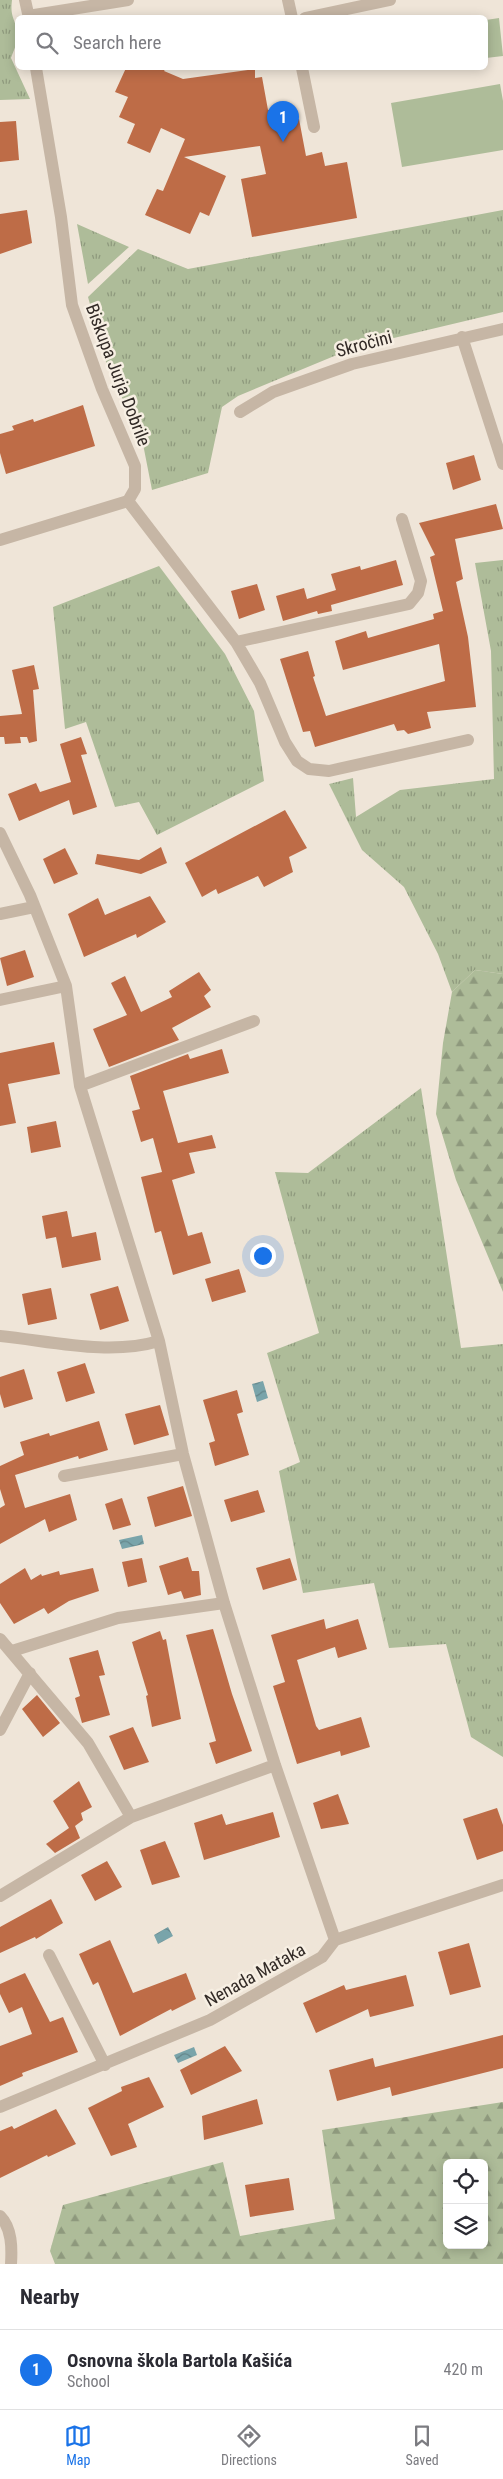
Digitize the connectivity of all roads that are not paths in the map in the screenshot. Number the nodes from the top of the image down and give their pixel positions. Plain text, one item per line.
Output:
1 (26, 0) edge
2 (128, 0) edge
3 (288, 0) edge
4 (390, 0) edge
5 (28, 15) edge
6 (40, 15) edge
7 (291, 15) edge
8 (319, 15) edge
9 (36, 70) edge
10 (302, 70) edge
11 (314, 127) dead end
12 (503, 329) edge
13 (462, 337) junction
14 (240, 412) dead end
15 (503, 464) edge
16 (128, 501) junction
17 (402, 520) dead end
18 (0, 540) edge
19 (236, 642) junction
20 (468, 740) dead end
21 (0, 834) edge
22 (34, 907) junction
23 (0, 914) edge
24 (66, 986) junction
25 (0, 1000) edge
26 (254, 1021) dead end
27 (80, 1086) junction
28 (0, 1336) edge
29 (159, 1342) junction
30 (184, 1454) junction
31 (64, 1476) dead end
32 (224, 1603) junction
33 (0, 1639) edge
34 (12, 1651) junction
35 (30, 1673) junction
36 (0, 1730) edge
37 (275, 1766) junction
38 (131, 1817) junction
39 (503, 1885) edge
40 (0, 1896) edge
41 (335, 1940) junction
42 (49, 1955) dead end
43 (105, 2065) junction
44 (0, 2107) edge
45 (0, 2216) edge
46 (11, 2264) edge

1 - 5 street
2 - 6 street
3 - 7 street
4 - 8 street
9 - 16 street, Biskupa Jurja Dobrile
10 - 11 street
12 - 13 street, Skročini
13 - 14 street, Skročini
13 - 15 street
16 - 18 street
16 - 19 street
17 - 19 street
19 - 20 street
21 - 22 street
22 - 23 street
22 - 24 street
24 - 25 street
24 - 27 street
26 - 27 street
27 - 29 street
28 - 29 street
29 - 30 street
30 - 31 street
30 - 32 street
32 - 34 street
32 - 37 street
33 - 34 street
34 - 35 street
35 - 36 street
35 - 38 street
37 - 38 street
37 - 41 street
38 - 40 street
39 - 41 street
41 - 43 street, Nenada Mataka
42 - 43 street
43 - 44 street, Nenada Mataka
45 - 46 street

